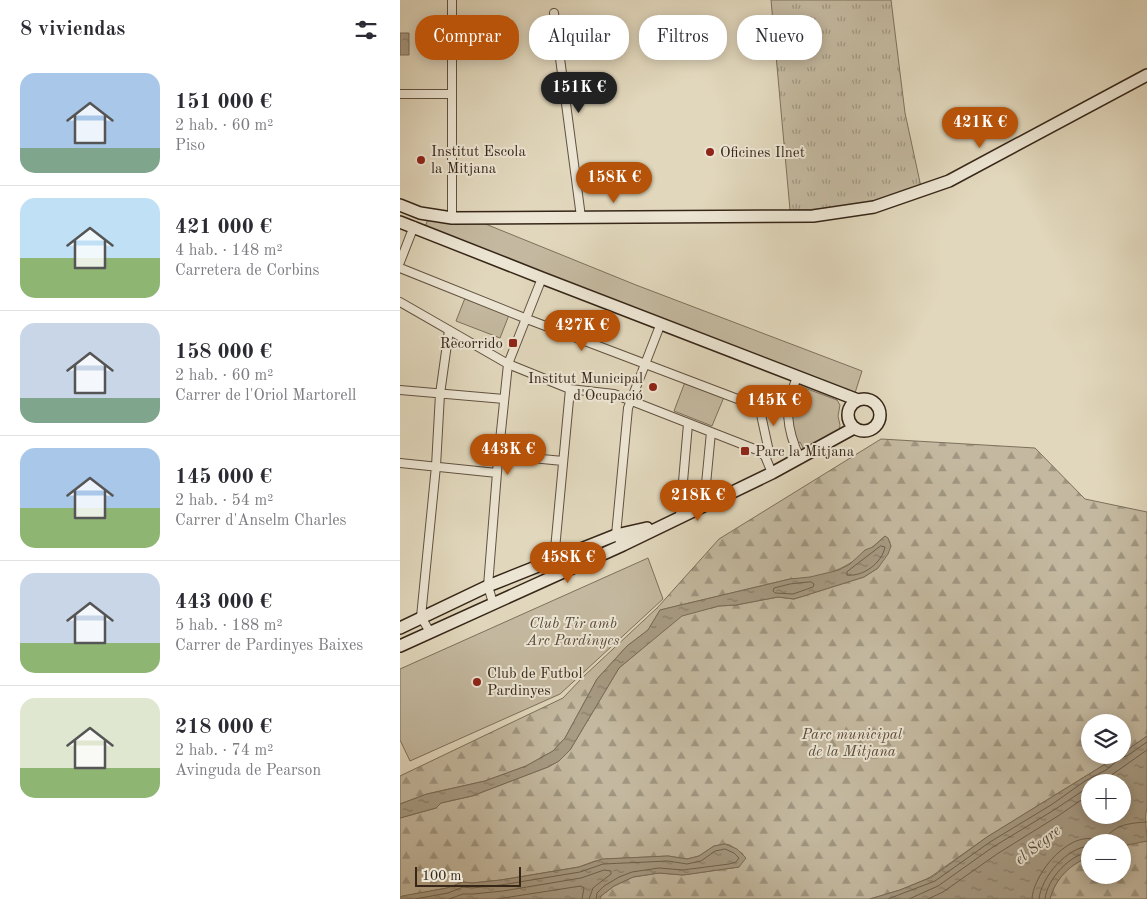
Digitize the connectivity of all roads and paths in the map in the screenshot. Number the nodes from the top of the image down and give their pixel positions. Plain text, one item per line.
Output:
1 (452, 0) edge
2 (554, 13) dead end
3 (1147, 75) edge
4 (400, 94) edge
5 (452, 94) junction
6 (400, 205) edge
7 (420, 213) junction
8 (580, 217) junction
9 (452, 218) junction
10 (400, 222) edge
11 (414, 226) junction
12 (400, 262) edge
13 (400, 268) edge
14 (542, 278) junction
15 (400, 302) edge
16 (527, 319) junction
17 (661, 323) junction
18 (449, 330) junction
19 (508, 364) junction
20 (645, 364) junction
21 (797, 377) junction
22 (570, 389) junction
23 (400, 390) edge
24 (440, 394) junction
25 (504, 399) junction
26 (631, 401) junction
27 (852, 401) junction
28 (688, 424) junction
29 (854, 428) junction
30 (711, 432) junction
31 (498, 455) junction
32 (765, 456) junction
33 (800, 459) junction
34 (563, 461) junction
35 (400, 463) edge
36 (436, 466) junction
37 (497, 473) junction
38 (772, 473) junction
39 (704, 505) junction
40 (680, 516) junction
41 (665, 524) junction
42 (616, 536) junction
43 (623, 545) junction
44 (554, 560) junction
45 (488, 586) junction
46 (493, 603) junction
47 (421, 617) junction
48 (400, 628) edge
49 (430, 632) junction
50 (400, 646) edge

1 - 5 street
2 - 8 street
3 - 8 street
4 - 5 street
5 - 9 street
6 - 7 street
7 - 9 street
7 - 11 street
8 - 9 street
10 - 11 street
11 - 12 street
11 - 14 street
13 - 16 street
14 - 16 street
14 - 17 street
15 - 18 street
16 - 19 street
16 - 20 street
17 - 20 street
17 - 21 street
18 - 19 street
18 - 24 street
19 - 22 street
19 - 25 street
20 - 26 street
20 - 32 street
21 - 27 street
21 - 33 street
22 - 26 street
22 - 34 street
23 - 24 street
24 - 25 street
24 - 36 street
25 - 31 street
26 - 28 street
26 - 42 street
27 - 29 street
27 - 29 street
28 - 30 street
28 - 40 street
29 - 33 street
30 - 32 street
30 - 39 street
31 - 34 street
31 - 37 street
32 - 38 street
33 - 38 street
34 - 44 street
35 - 36 street
36 - 37 street
36 - 47 street
37 - 45 street
38 - 39 street
39 - 40 street
40 - 41 street
41 - 42 street
41 - 43 street
42 - 43 street
42 - 44 street
43 - 46 street
44 - 45 street
45 - 46 street
45 - 47 street
46 - 49 street
47 - 48 street
47 - 49 street
49 - 50 street

